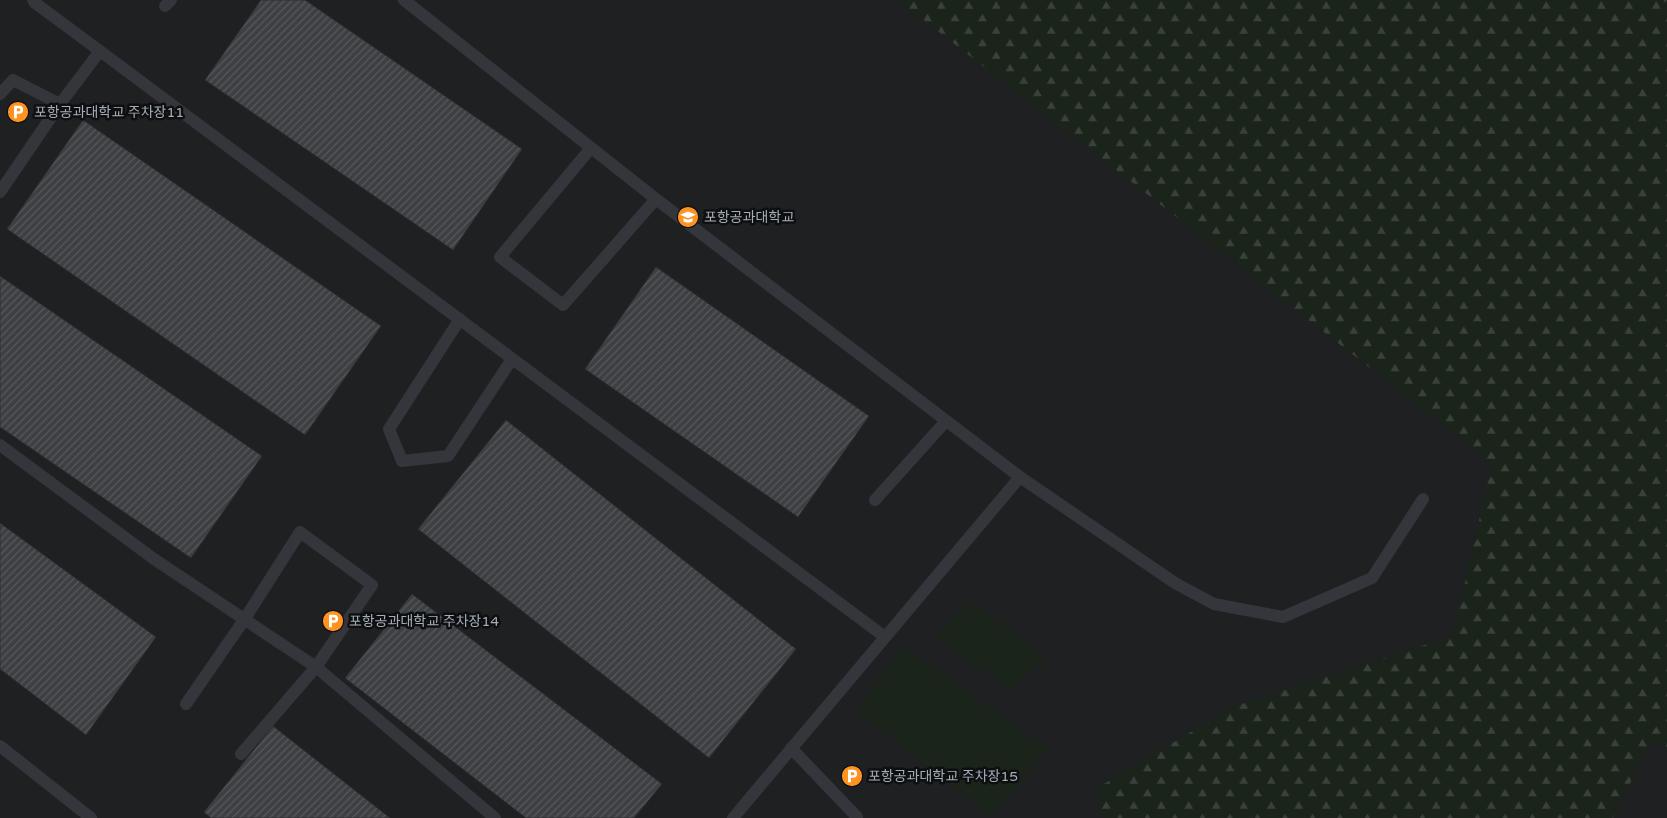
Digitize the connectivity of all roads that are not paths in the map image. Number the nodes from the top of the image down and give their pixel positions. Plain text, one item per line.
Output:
1 (33, 0) edge
2 (404, 0) edge
3 (100, 51) junction
4 (0, 94) edge
5 (60, 104) junction
6 (591, 148) junction
7 (0, 192) edge
8 (656, 199) junction
9 (460, 319) junction
10 (512, 358) junction
11 (946, 421) junction
12 (0, 445) edge
13 (1020, 477) junction
14 (1423, 499) dead end
15 (875, 500) dead end
16 (244, 620) junction
17 (885, 637) junction
18 (316, 668) junction
19 (186, 704) dead end
20 (0, 746) edge
21 (791, 748) junction
22 (241, 754) dead end
23 (857, 817) edge
24 (91, 818) edge
25 (495, 818) edge
26 (733, 818) edge

1 - 3 lane
2 - 6 lane
3 - 5 lane
3 - 9 lane
4 - 5 lane
5 - 7 lane
6 - 8 lane
6 - 8 lane
8 - 11 lane
9 - 10 lane
9 - 10 lane
10 - 17 lane
11 - 13 lane
11 - 15 lane
12 - 16 lane
13 - 14 lane
13 - 17 lane
16 - 18 lane
16 - 18 lane
16 - 19 lane
17 - 21 lane
18 - 22 lane
18 - 25 lane
20 - 24 lane
21 - 23 lane
21 - 26 lane

